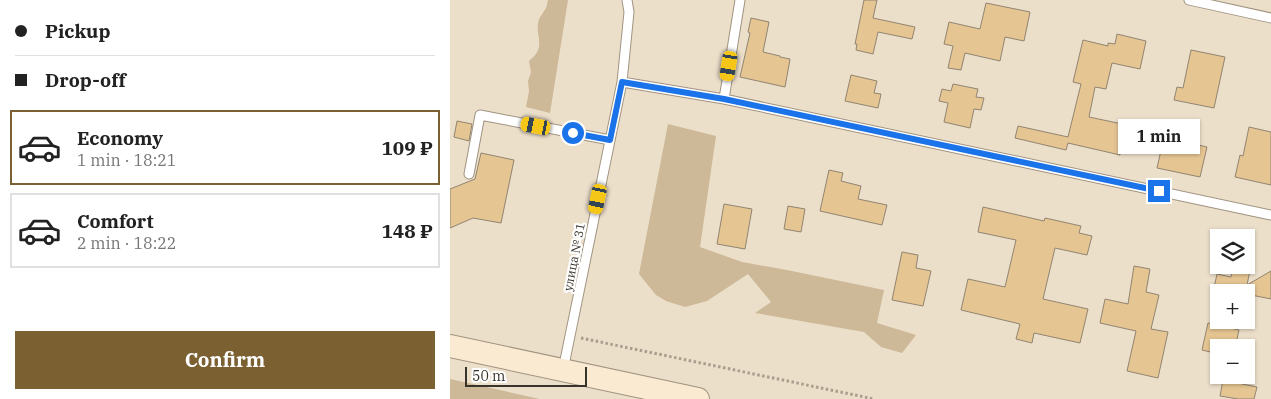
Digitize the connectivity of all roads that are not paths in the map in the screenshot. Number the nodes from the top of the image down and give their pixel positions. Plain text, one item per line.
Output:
1 (627, 0) edge
2 (740, 0) edge
3 (1189, 0) edge
4 (1271, 18) edge
5 (622, 82) junction
6 (724, 99) junction
7 (610, 140) junction
8 (469, 174) dead end
9 (1271, 215) edge
10 (450, 346) edge
11 (564, 370) junction
12 (698, 399) edge

1 - 5 lane, улица № 31
2 - 6 lane
3 - 4 lane
5 - 6 lane
5 - 7 lane, улица № 31
6 - 9 lane
7 - 8 lane
7 - 11 lane, улица № 31
10 - 11 street
11 - 12 street

